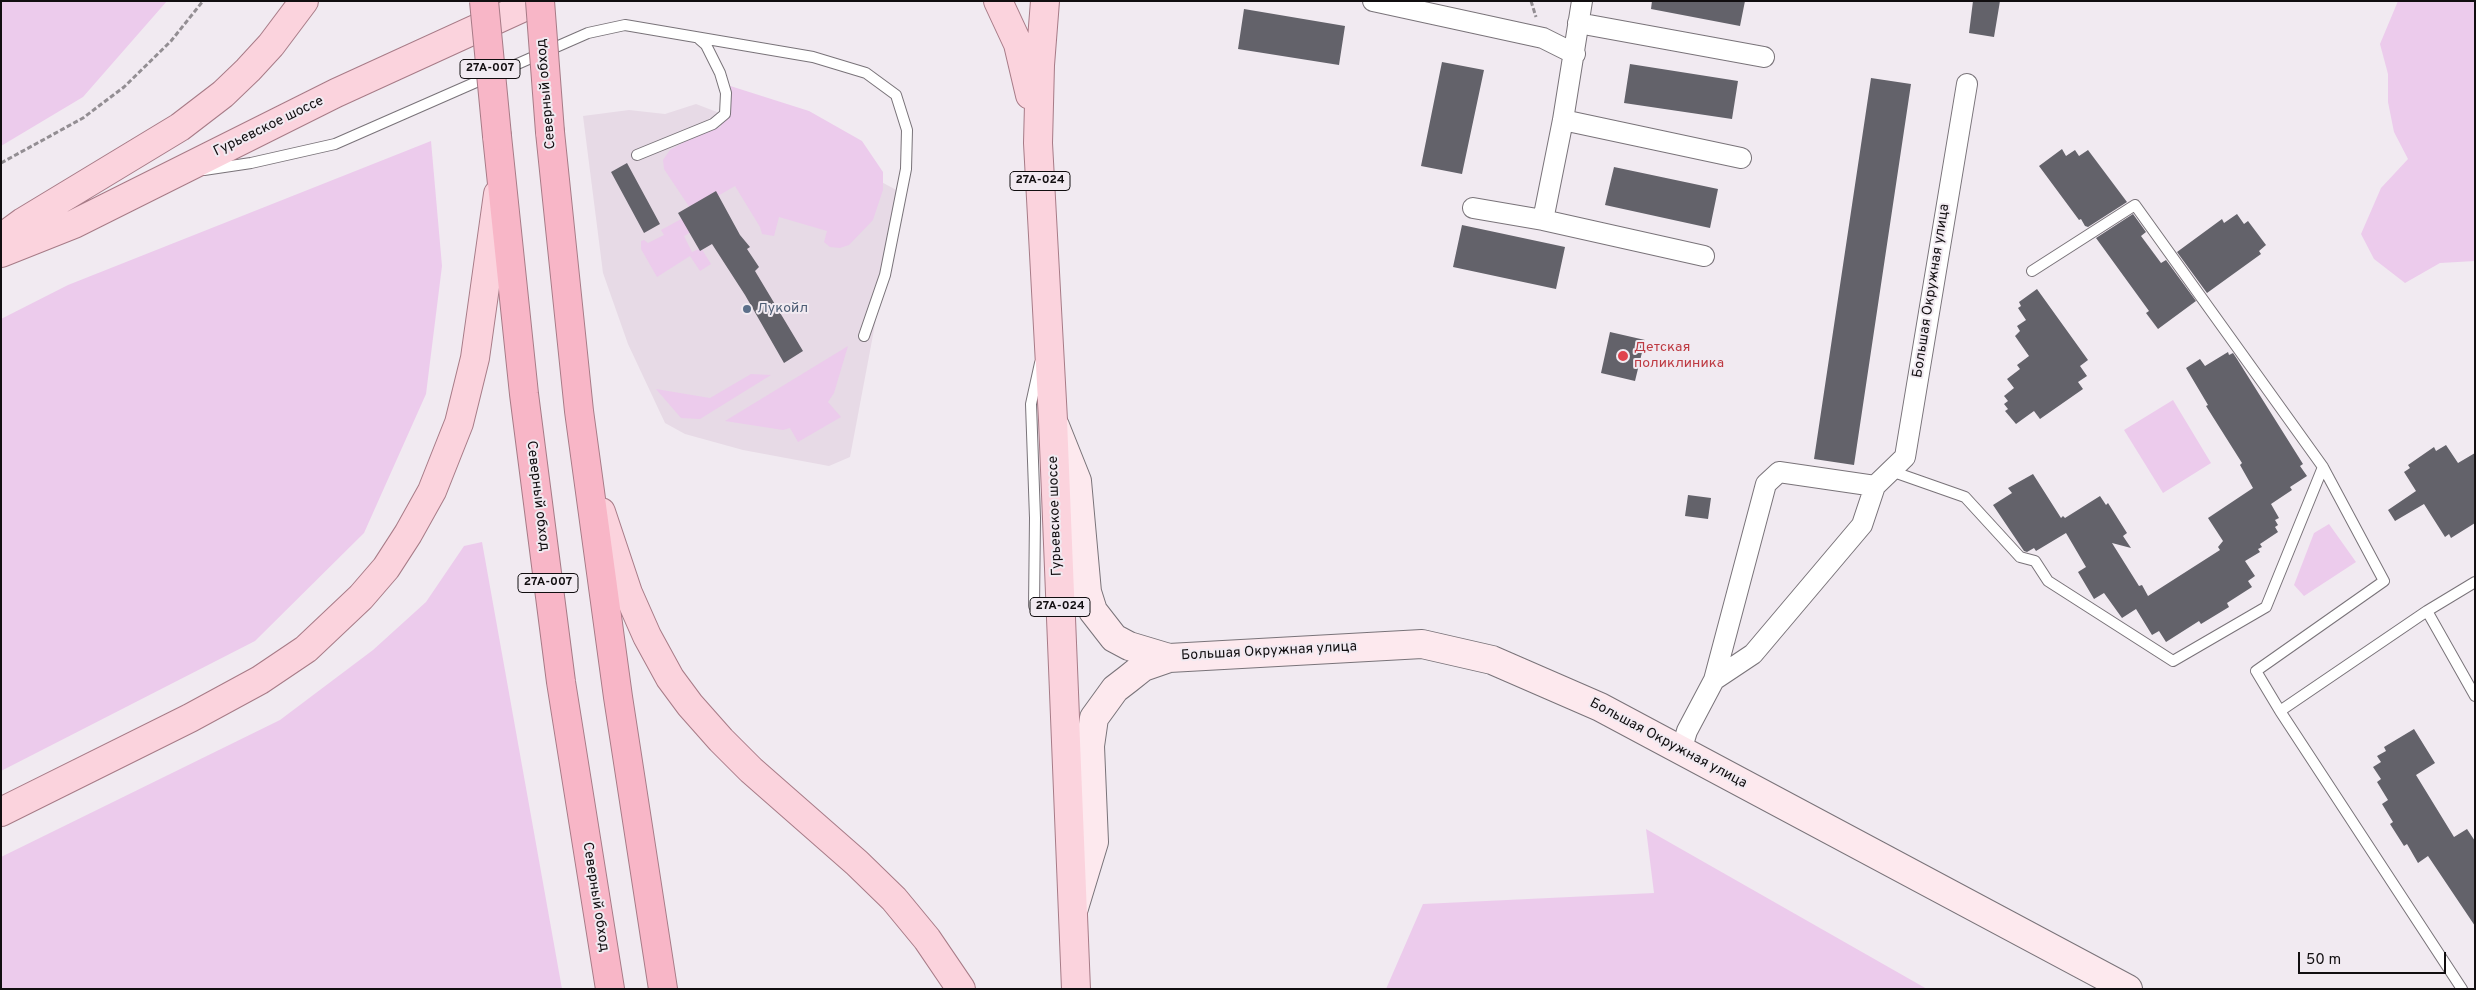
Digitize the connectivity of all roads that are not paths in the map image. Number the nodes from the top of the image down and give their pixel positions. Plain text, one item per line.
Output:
1 (304, 1) edge
2 (484, 1) edge
3 (539, 1) edge
4 (998, 1) edge
5 (1046, 1) edge
6 (1582, 1) edge
7 (1377, 2) edge
8 (1578, 23) junction
9 (697, 37) junction
10 (1574, 54) junction
11 (1764, 57) dead end
12 (1967, 84) dead end
13 (1563, 120) junction
14 (1038, 133) junction
15 (637, 154) dead end
16 (1741, 158) dead end
17 (174, 174) junction
18 (501, 176) junction
19 (1473, 208) dead end
20 (1543, 220) junction
21 (1, 238) edge
22 (1, 253) edge
23 (1704, 256) dead end
24 (2032, 271) dead end
25 (1047, 327) junction
26 (864, 336) dead end
27 (579, 411) junction
28 (1052, 420) junction
29 (2323, 467) junction
30 (1891, 471) junction
31 (1875, 486) junction
32 (2475, 582) edge
33 (1034, 606) dead end
34 (2427, 611) junction
35 (1169, 658) junction
36 (1714, 680) junction
37 (2475, 696) edge
38 (2280, 711) junction
39 (1681, 751) junction
40 (1, 812) edge
41 (1073, 912) junction
42 (610, 989) edge
43 (663, 989) edge
44 (961, 989) edge
45 (1076, 989) edge
46 (2128, 989) edge
47 (2462, 989) edge

1 - 21 main road
2 - 18 highway, Северный обход / 27А-007, bridge
3 - 17 main road, Гурьевское шоссе
3 - 27 highway, Северный обход, bridge
4 - 14 main road
5 - 14 main road
6 - 8 street
7 - 10 street
8 - 10 street
8 - 11 street
9 - 15 lane
9 - 17 lane
9 - 26 lane
10 - 13 street
12 - 30 street, Большая Окружная улица
13 - 16 street
13 - 20 street
14 - 25 main road, Гурьевское шоссе / 27А-024
17 - 22 main road, Гурьевское шоссе
18 - 40 main road
18 - 42 highway, Северный обход / 27А-007
19 - 20 street
20 - 23 street
24 - 29 lane
25 - 28 main road, Гурьевское шоссе / 27А-024
25 - 33 lane
27 - 43 highway, Северный обход
27 - 44 main road
28 - 35 main road
28 - 41 main road, Гурьевское шоссе / 27А-024
29 - 30 lane
29 - 38 lane
30 - 31 street, Большая Окружная улица
31 - 36 street
31 - 36 street
32 - 34 lane
34 - 37 lane
34 - 38 lane
35 - 39 main road, Большая Окружная улица
35 - 41 main road
36 - 39 street
38 - 47 lane
39 - 46 main road, Большая Окружная улица
41 - 45 main road, Гурьевское шоссе / 27А-024

